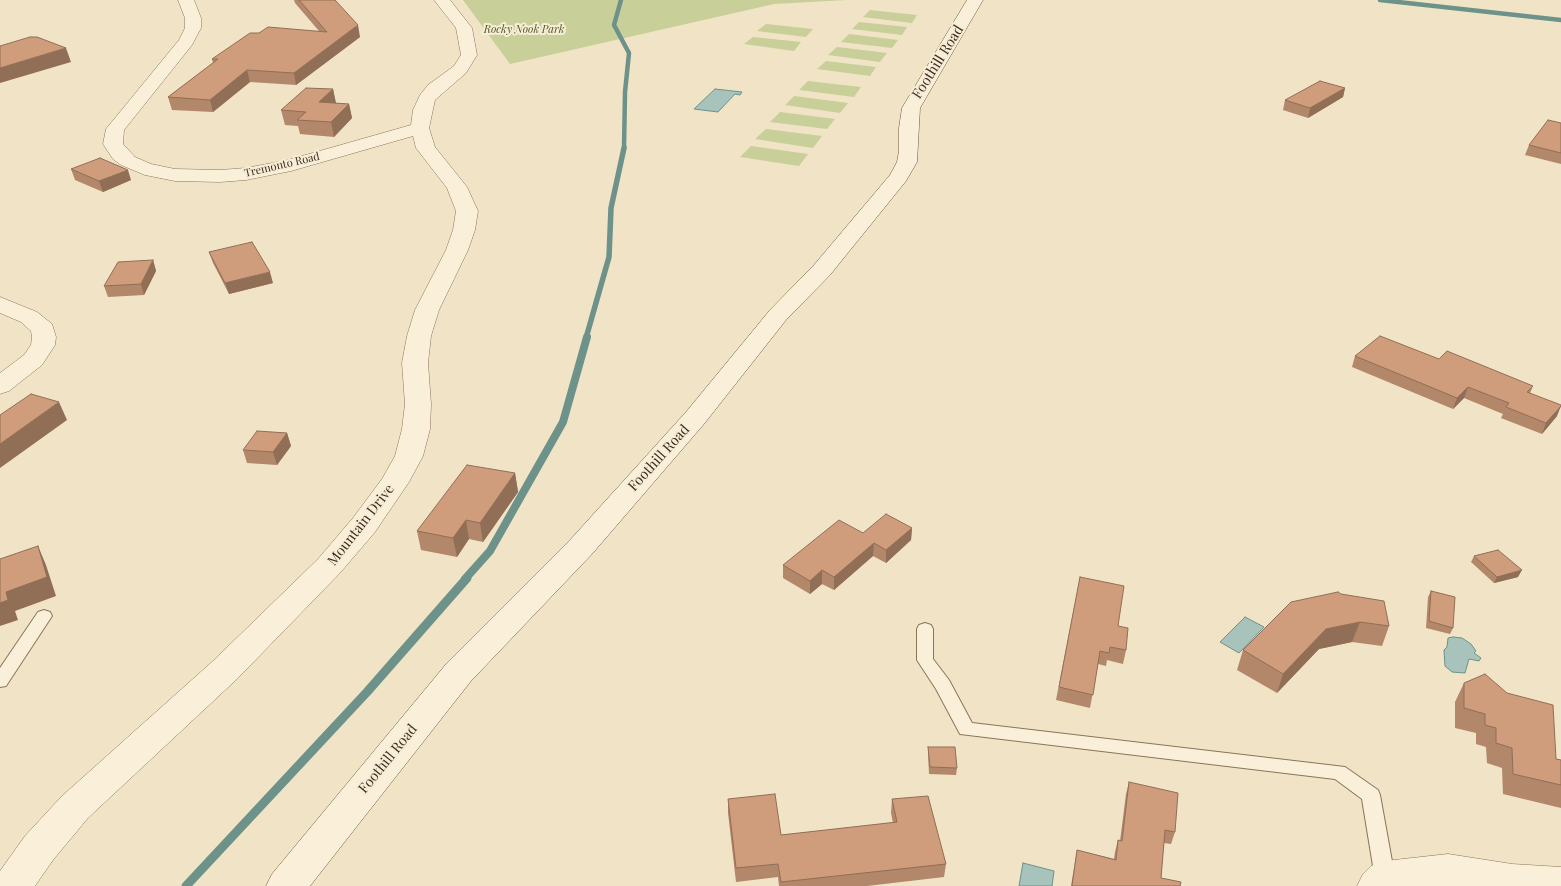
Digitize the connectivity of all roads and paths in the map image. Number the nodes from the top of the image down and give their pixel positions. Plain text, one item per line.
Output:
1 (186, 0) edge
2 (442, 0) edge
3 (975, 0) edge
4 (420, 128) junction
5 (0, 304) edge
6 (0, 386) edge
7 (44, 616) dead end
8 (925, 629) dead end
9 (0, 681) edge
10 (1381, 882) edge
11 (1561, 884) edge
12 (12, 886) edge
13 (286, 886) edge

1 - 4 street, Tremonto Road
2 - 4 street
3 - 13 street, Foothill Road
4 - 12 street, Mountain Drive
5 - 6 street
7 - 9 lane
8 - 10 lane
10 - 11 street

